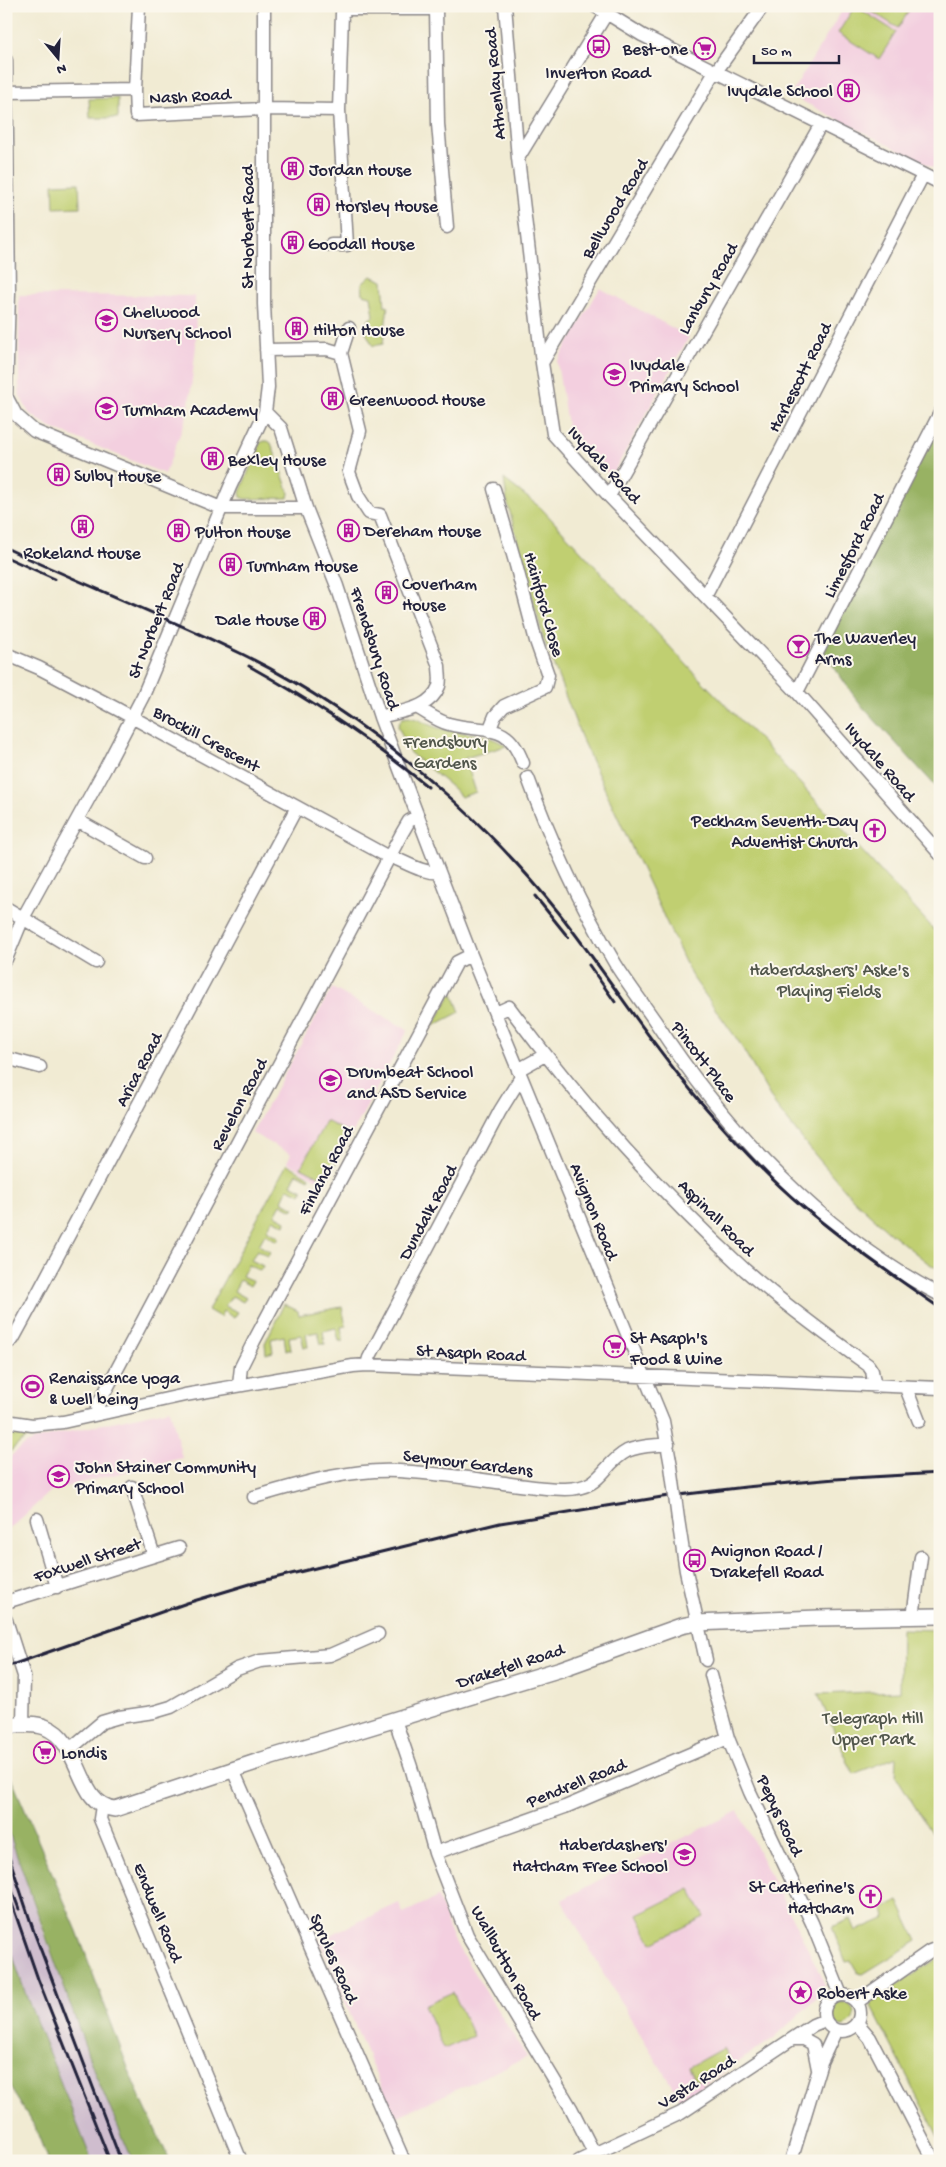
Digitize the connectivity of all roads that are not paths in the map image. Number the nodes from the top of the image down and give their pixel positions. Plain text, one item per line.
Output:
1 (140, 6) edge
2 (264, 6) edge
3 (505, 6) edge
4 (763, 6) edge
5 (604, 9) edge
6 (6, 60) edge
7 (716, 72) junction
8 (135, 90) junction
9 (7, 92) edge
10 (264, 109) junction
11 (339, 110) junction
12 (7, 112) edge
13 (821, 124) junction
14 (518, 158) junction
15 (923, 174) junction
16 (940, 182) edge
17 (447, 227) dead end
18 (331, 245) dead end
19 (348, 328) dead end
20 (266, 350) junction
21 (340, 353) junction
22 (542, 363) junction
23 (265, 412) junction
24 (940, 413) edge
25 (494, 489) dead end
26 (609, 496) junction
27 (221, 508) junction
28 (306, 508) junction
29 (706, 595) junction
30 (6, 654) edge
31 (797, 692) junction
32 (418, 708) junction
33 (380, 716) junction
34 (132, 718) junction
35 (489, 731) junction
36 (523, 763) dead end
37 (528, 778) dead end
38 (297, 807) junction
39 (418, 816) junction
40 (77, 820) junction
41 (940, 854) edge
42 (390, 856) junction
43 (145, 858) dead end
44 (439, 872) junction
45 (6, 908) edge
46 (23, 918) junction
47 (471, 955) junction
48 (6, 959) edge
49 (96, 962) dead end
50 (496, 1013) junction
51 (545, 1055) junction
52 (6, 1058) edge
53 (40, 1067) dead end
54 (520, 1074) junction
55 (940, 1295) edge
56 (6, 1344) edge
57 (367, 1365) junction
58 (644, 1376) junction
59 (239, 1385) junction
60 (875, 1387) junction
61 (906, 1388) junction
62 (940, 1388) edge
63 (98, 1414) junction
64 (6, 1421) edge
65 (920, 1422) dead end
66 (668, 1444) junction
67 (132, 1488) dead end
68 (254, 1497) dead end
69 (37, 1518) dead end
70 (179, 1548) dead end
71 (154, 1556) junction
72 (922, 1557) dead end
73 (57, 1587) junction
74 (6, 1602) edge
75 (940, 1616) edge
76 (913, 1617) junction
77 (6, 1620) edge
78 (696, 1624) junction
79 (378, 1634) dead end
80 (706, 1660) dead end
81 (711, 1675) dead end
82 (395, 1720) junction
83 (23, 1724) junction
84 (6, 1726) edge
85 (728, 1738) junction
86 (70, 1749) junction
87 (234, 1770) junction
88 (102, 1806) junction
89 (435, 1853) junction
90 (940, 1947) edge
91 (841, 1995) junction
92 (857, 2002) junction
93 (825, 2020) junction
94 (858, 2024) junction
95 (836, 2030) junction
96 (793, 2039) junction
97 (818, 2072) junction
98 (597, 2157) edge
99 (241, 2161) edge
100 (404, 2161) edge
101 (579, 2161) edge
102 (791, 2161) edge
103 (934, 2161) edge

1 - 8 street, Nash Road
2 - 10 street, St Norbert Road
3 - 14 street, Athenlay Road
4 - 7 street, Bellwood Road
5 - 7 street
5 - 14 street
6 - 9 street
7 - 13 street
7 - 22 street, Bellwood Road
8 - 9 street
8 - 10 street, Nash Road
9 - 12 street
10 - 11 street
10 - 20 street, St Norbert Road
11 - 17 street
11 - 18 street
12 - 27 street
13 - 15 street
13 - 26 street, Lanbury Road
14 - 22 street, Ivydale Road
15 - 16 street
15 - 29 street, Harlescott Road
19 - 21 street
20 - 21 street
20 - 23 street, St Norbert Road
21 - 32 street
22 - 26 street, Ivydale Road
23 - 27 street, St Norbert Road
23 - 28 street, Frendsbury Road
24 - 31 street, Limesford Road
25 - 35 street, Hainford Close
26 - 29 street, Ivydale Road
27 - 28 street
27 - 34 street, St Norbert Road
28 - 33 street, Frendsbury Road
29 - 31 street, Ivydale Road
30 - 34 street, Brockill Crescent
31 - 41 street, Ivydale Road
32 - 33 street
32 - 35 street
33 - 39 street, Frendsbury Road
34 - 38 street, Brockill Crescent
34 - 40 street, St Norbert Road
35 - 36 street
37 - 55 street, Pincott Place
38 - 42 street, Brockill Crescent
38 - 56 street, Arica Road
39 - 42 street, Revelon Road
39 - 44 street, Frendsbury Road
40 - 43 street
40 - 46 street, St Norbert Road
42 - 44 street
42 - 63 street, Revelon Road
44 - 47 street, Avignon Road
45 - 46 street
46 - 48 street, St Norbert Road
46 - 49 street
47 - 50 street, Avignon Road
47 - 59 street, Finland Road
50 - 51 street, Aspinall Road
50 - 54 street, Avignon Road
51 - 54 street
51 - 60 street, Aspinall Road
52 - 53 street
54 - 57 street, Dundalk Road
54 - 58 street, Avignon Road
57 - 58 street, St Asaph Road
57 - 59 street, St Asaph Road
58 - 60 street, St Asaph Road
58 - 66 street, Avignon Road
59 - 63 street, St Asaph Road
60 - 61 street, St Asaph Road
61 - 62 street, St Asaph Road
61 - 65 street
63 - 64 street, St Asaph Road
66 - 68 street, Seymour Gardens
66 - 78 street, Avignon Road, bridge
67 - 71 street
69 - 73 street
70 - 71 street, Foxwell Street
71 - 73 street, Foxwell Street
72 - 76 street
73 - 74 street, Foxwell Street
75 - 76 main road, Drakefell Road
76 - 78 main road, Drakefell Road
77 - 83 street
78 - 80 street
78 - 82 main road, Drakefell Road
79 - 86 street
81 - 85 street, Pepys Road
82 - 87 main road, Drakefell Road
82 - 89 street, Wallbutton Road
83 - 84 main road
83 - 86 main road
85 - 89 street, Pendrell Road
85 - 91 street, Pepys Road
86 - 88 main road
87 - 88 main road, Drakefell Road
87 - 100 street, Sprules Road
88 - 99 street, Endwell Road
89 - 98 street, Wallbutton Road
90 - 92 street
91 - 92 street
91 - 93 street
92 - 94 street
93 - 95 street
93 - 96 street, Vesta Road
94 - 95 street
94 - 103 street
95 - 97 street
96 - 97 street
96 - 98 street, Vesta Road
97 - 102 street
98 - 101 street, Vesta Road

